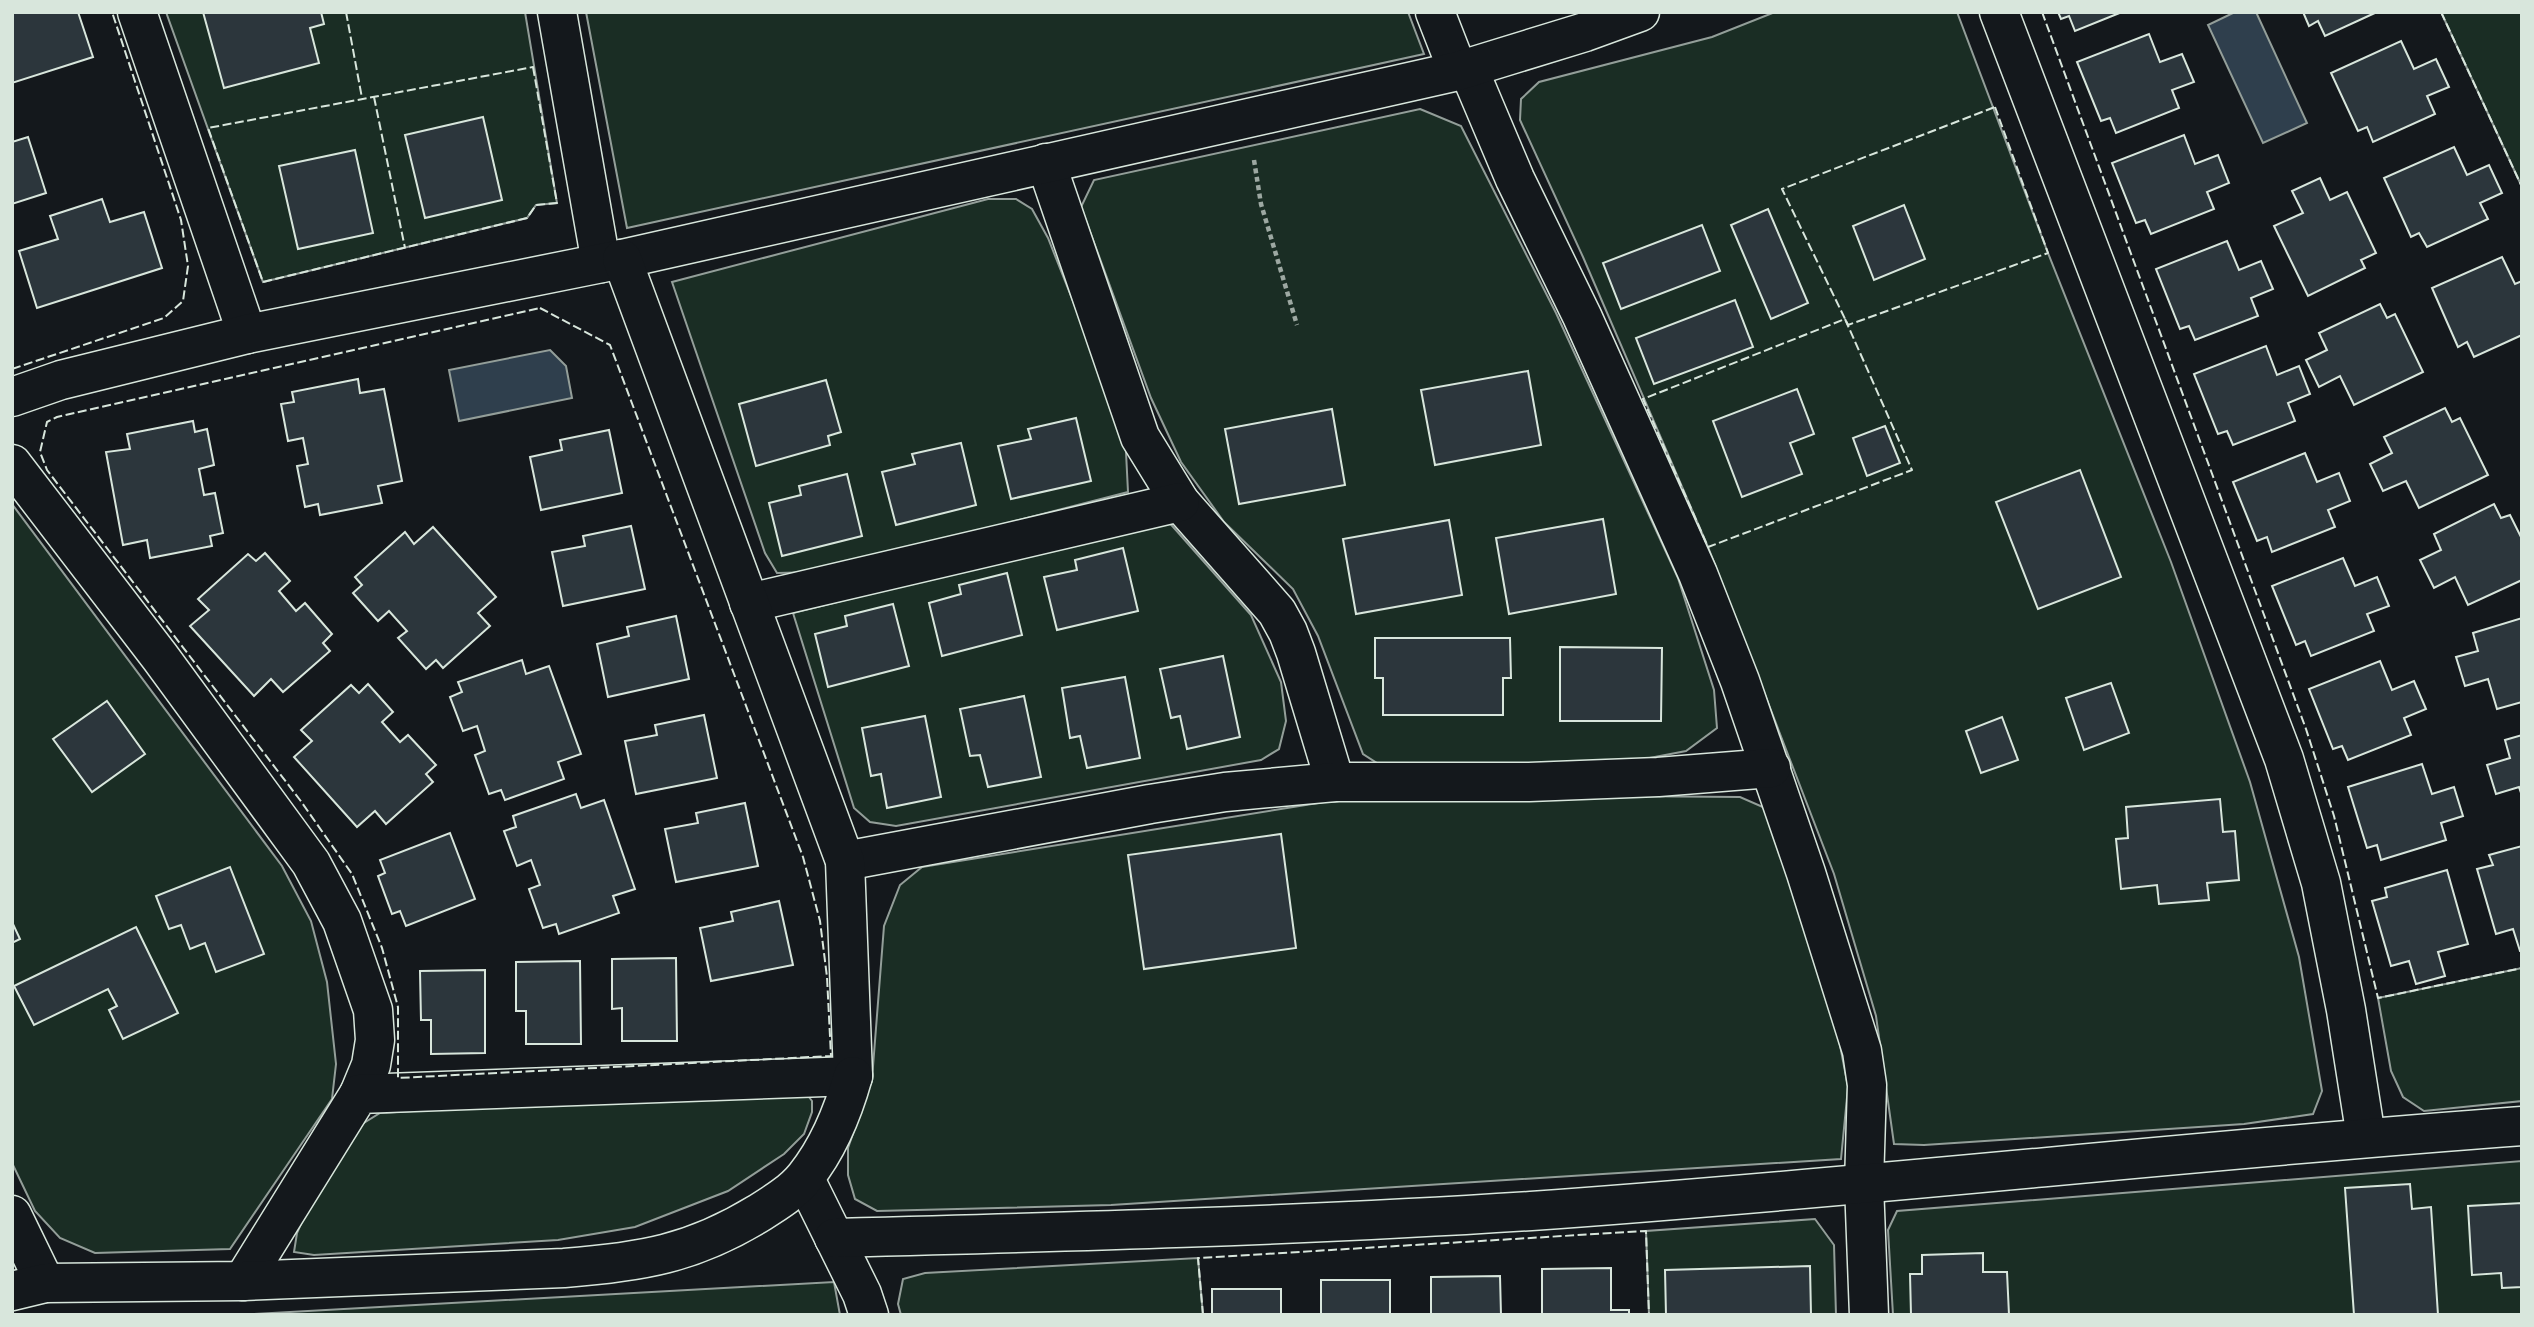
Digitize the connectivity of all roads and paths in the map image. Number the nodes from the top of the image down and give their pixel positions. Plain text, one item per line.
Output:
1 (137, 12) edge
2 (557, 12) edge
3 (1435, 12) edge
4 (1640, 12) edge
5 (1999, 12) edge
6 (1463, 70) junction
7 (1248, 119) junction
8 (1046, 163) junction
9 (612, 261) junction
10 (1297, 325) dead end
11 (247, 334) junction
12 (12, 397) edge
13 (12, 464) edge
14 (1180, 502) junction
15 (749, 603) junction
16 (1771, 768) junction
17 (1335, 782) junction
18 (845, 861) junction
19 (853, 1076) junction
20 (359, 1094) junction
21 (2522, 1126) edge
22 (2366, 1137) junction
23 (804, 1179) junction
24 (1864, 1184) junction
25 (12, 1214) edge
26 (834, 1238) junction
27 (243, 1281) junction
28 (28, 1287) edge
29 (869, 1315) edge
30 (1869, 1315) edge

1 - 11 street
2 - 9 street
3 - 6 street
4 - 6 street
5 - 22 street
6 - 7 street
6 - 16 street
7 - 8 street
7 - 10 path
8 - 9 street
8 - 14 street
9 - 11 street
9 - 15 street
11 - 12 street
13 - 20 street
14 - 15 street
14 - 17 street
15 - 18 street
16 - 17 street
16 - 24 street
17 - 18 street
18 - 19 street
19 - 20 street
19 - 23 street
20 - 27 street
21 - 22 street
22 - 24 street
23 - 26 street
23 - 27 street
24 - 26 street
24 - 30 street
25 - 28 street
26 - 29 street
27 - 28 street

